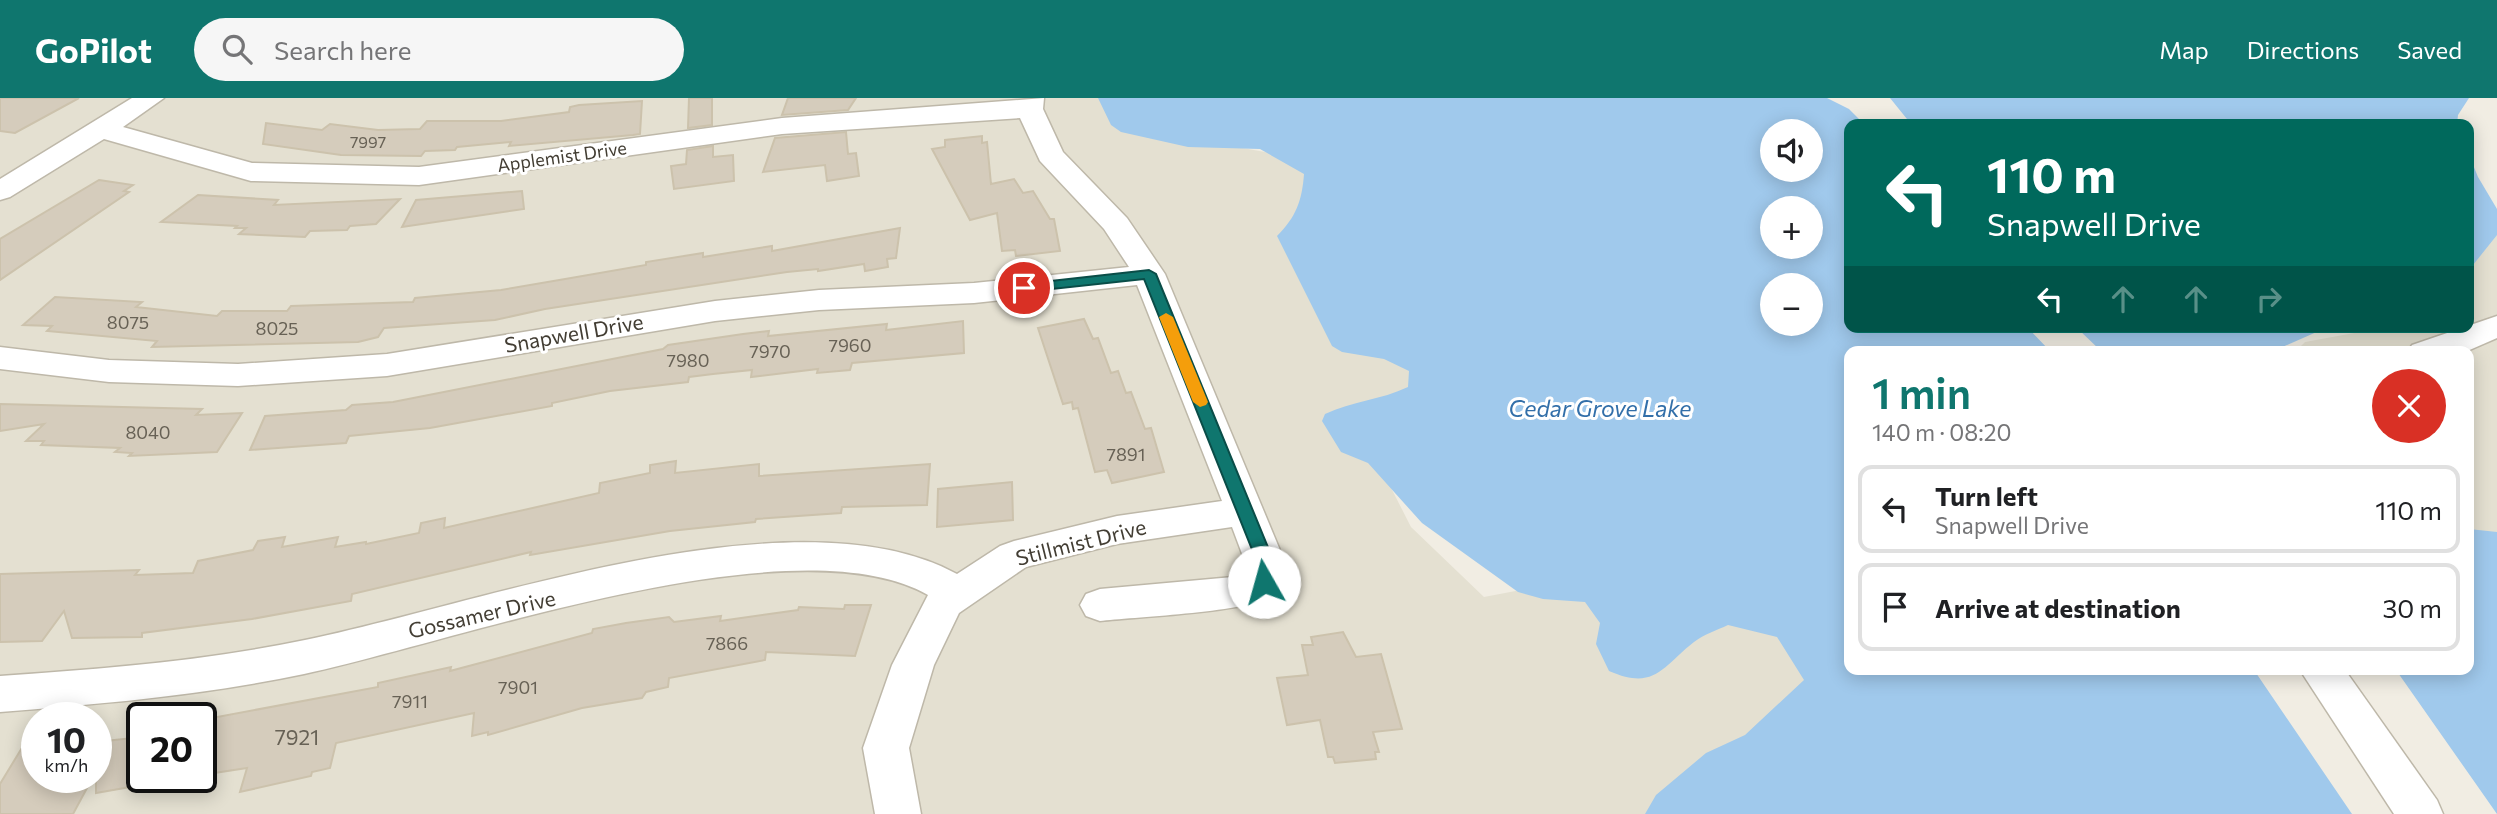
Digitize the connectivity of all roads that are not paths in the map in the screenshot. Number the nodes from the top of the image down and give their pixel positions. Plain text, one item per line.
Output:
1 (151, 98) edge
2 (1031, 103) edge
3 (99, 129) junction
4 (0, 191) edge
5 (1149, 274) junction
6 (2497, 326) edge
7 (2447, 346) edge
8 (0, 358) edge
9 (1244, 512) junction
10 (958, 594) junction
11 (1100, 605) dead end
12 (2324, 675) edge
13 (0, 694) edge
14 (898, 814) edge
15 (2420, 814) edge

1 - 3 street
2 - 3 street, Applemist Drive
2 - 5 street
3 - 4 street
5 - 8 street, Snapwell Drive
5 - 9 street
6 - 7 street
9 - 10 street, Stillmist Drive
9 - 11 street
10 - 13 street, Gossamer Drive
10 - 14 street, Stillmist Drive
12 - 15 street

